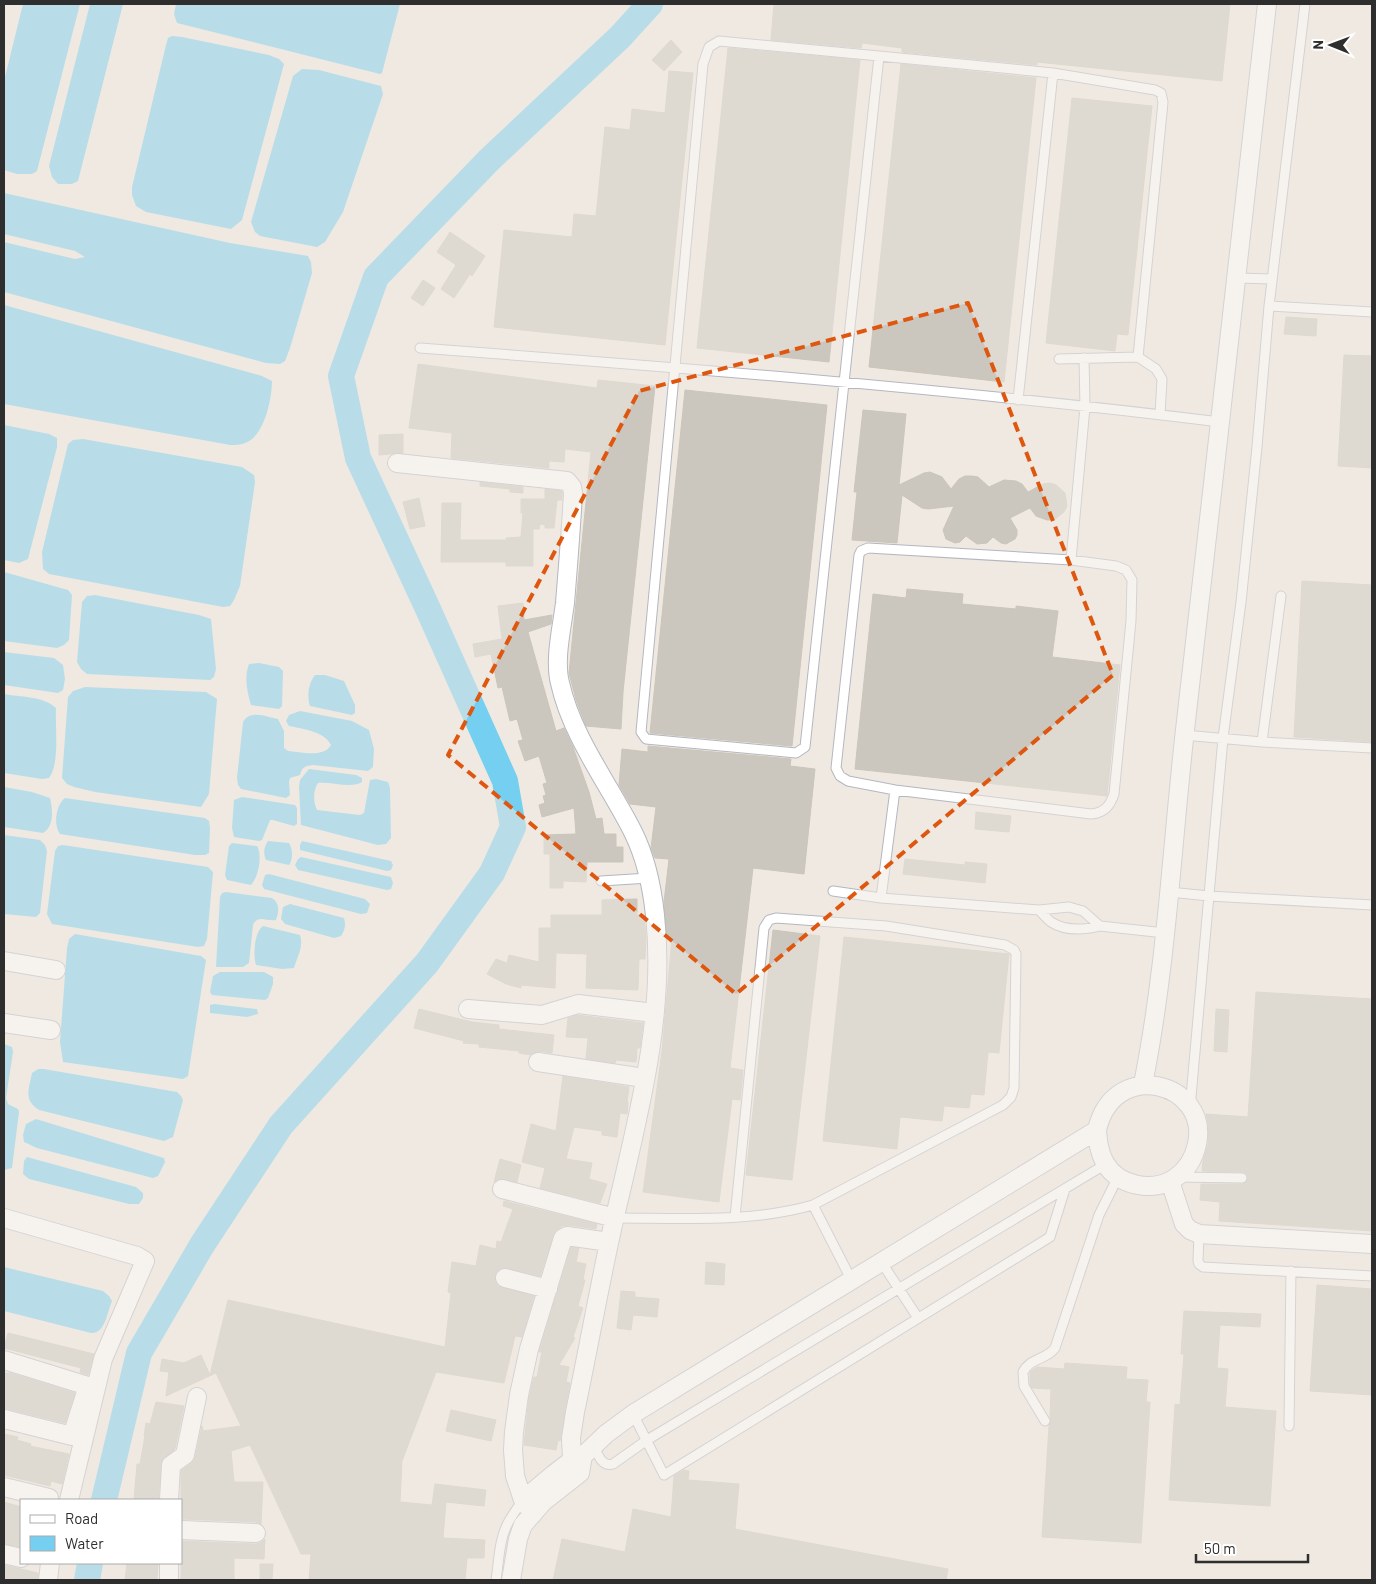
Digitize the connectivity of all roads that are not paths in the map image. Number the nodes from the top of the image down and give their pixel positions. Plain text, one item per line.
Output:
1 (1266, 4) edge
2 (1305, 4) edge
3 (879, 56) junction
4 (1053, 73) junction
5 (1237, 278) junction
6 (1272, 279) junction
7 (1269, 306) junction
8 (1372, 312) edge
9 (420, 348) dead end
10 (1138, 357) junction
11 (1059, 358) dead end
12 (1084, 358) junction
13 (674, 367) junction
14 (842, 382) junction
15 (1018, 400) junction
16 (1085, 407) junction
17 (1160, 415) junction
18 (1220, 422) junction
19 (397, 463) dead end
20 (1070, 560) junction
21 (1281, 596) dead end
22 (1184, 735) junction
23 (1223, 738) junction
24 (1262, 742) junction
25 (1372, 748) edge
26 (895, 790) junction
27 (649, 878) junction
28 (601, 881) dead end
29 (833, 891) dead end
30 (1169, 892) junction
31 (1209, 896) junction
32 (881, 898) junction
33 (1372, 905) edge
34 (1039, 910) junction
35 (1100, 926) junction
36 (1165, 934) junction
37 (4, 961) edge
38 (56, 970) dead end
39 (468, 1009) dead end
40 (654, 1013) junction
41 (4, 1023) edge
42 (51, 1030) dead end
43 (538, 1062) dead end
44 (644, 1078) junction
45 (1143, 1084) junction
46 (1190, 1108) junction
47 (1097, 1130) junction
48 (1106, 1164) junction
49 (1118, 1177) junction
50 (1242, 1178) dead end
51 (1173, 1179) junction
52 (502, 1189) dead end
53 (1065, 1189) junction
54 (813, 1205) junction
55 (735, 1217) junction
56 (4, 1218) edge
57 (615, 1218) junction
58 (1199, 1234) junction
59 (609, 1242) junction
60 (1372, 1244) edge
61 (882, 1263) junction
62 (1291, 1272) junction
63 (1372, 1276) edge
64 (506, 1278) dead end
65 (852, 1281) junction
66 (548, 1289) junction
67 (898, 1289) junction
68 (918, 1318) junction
69 (4, 1360) edge
70 (197, 1397) dead end
71 (633, 1414) junction
72 (4, 1419) edge
73 (1045, 1421) dead end
74 (1289, 1426) dead end
75 (647, 1440) junction
76 (582, 1458) junction
77 (4, 1486) edge
78 (49, 1498) dead end
79 (69, 1499) edge
80 (169, 1499) edge
81 (528, 1507) junction
82 (182, 1530) edge
83 (256, 1533) dead end
84 (4, 1554) edge
85 (20, 1558) edge
86 (169, 1564) edge
87 (169, 1580) edge
88 (496, 1580) edge
89 (511, 1580) edge

1 - 5 street
2 - 6 lane
3 - 4 lane
3 - 13 lane
3 - 14 lane
4 - 10 lane
4 - 15 lane
5 - 6 lane
5 - 18 street
6 - 7 lane
7 - 8 lane
7 - 23 lane
9 - 13 lane
10 - 12 lane
10 - 17 lane
11 - 12 lane
12 - 16 lane
13 - 14 lane
13 - 14 lane
14 - 15 lane
15 - 16 lane
16 - 17 lane
16 - 20 lane
17 - 18 lane
18 - 22 street
19 - 27 street
20 - 26 lane
20 - 26 lane
21 - 24 lane
22 - 23 lane
22 - 30 street
23 - 24 lane
23 - 31 lane
24 - 25 lane
26 - 32 lane
27 - 28 lane
27 - 40 street
29 - 32 lane
30 - 31 lane
30 - 36 street
31 - 33 lane
31 - 46 lane
32 - 34 lane
34 - 35 lane
34 - 35 lane
35 - 36 lane
36 - 45 street
37 - 38 street
39 - 40 street
40 - 44 street
41 - 42 street
43 - 44 street
44 - 57 street
45 - 46 street
45 - 47 street
46 - 51 street
47 - 48 street
47 - 61 street
48 - 49 street
48 - 53 lane
49 - 51 street
49 - 73 lane
50 - 51 lane
51 - 58 street
52 - 57 street
53 - 67 lane
53 - 68 lane
54 - 55 lane
54 - 55 lane
54 - 65 lane
55 - 57 lane
56 - 79 street
57 - 59 street
58 - 60 street
58 - 62 lane
59 - 66 street
59 - 76 street
61 - 65 street
61 - 67 lane
62 - 63 lane
62 - 74 lane
64 - 66 street
65 - 71 street
66 - 81 street
67 - 68 lane
67 - 75 lane
68 - 75 lane
69 - 72 street
70 - 80 street
71 - 75 lane
71 - 76 street
75 - 76 lane
76 - 81 street
77 - 78 street
81 - 88 lane
81 - 89 street
82 - 83 street
84 - 85 street
86 - 87 street

